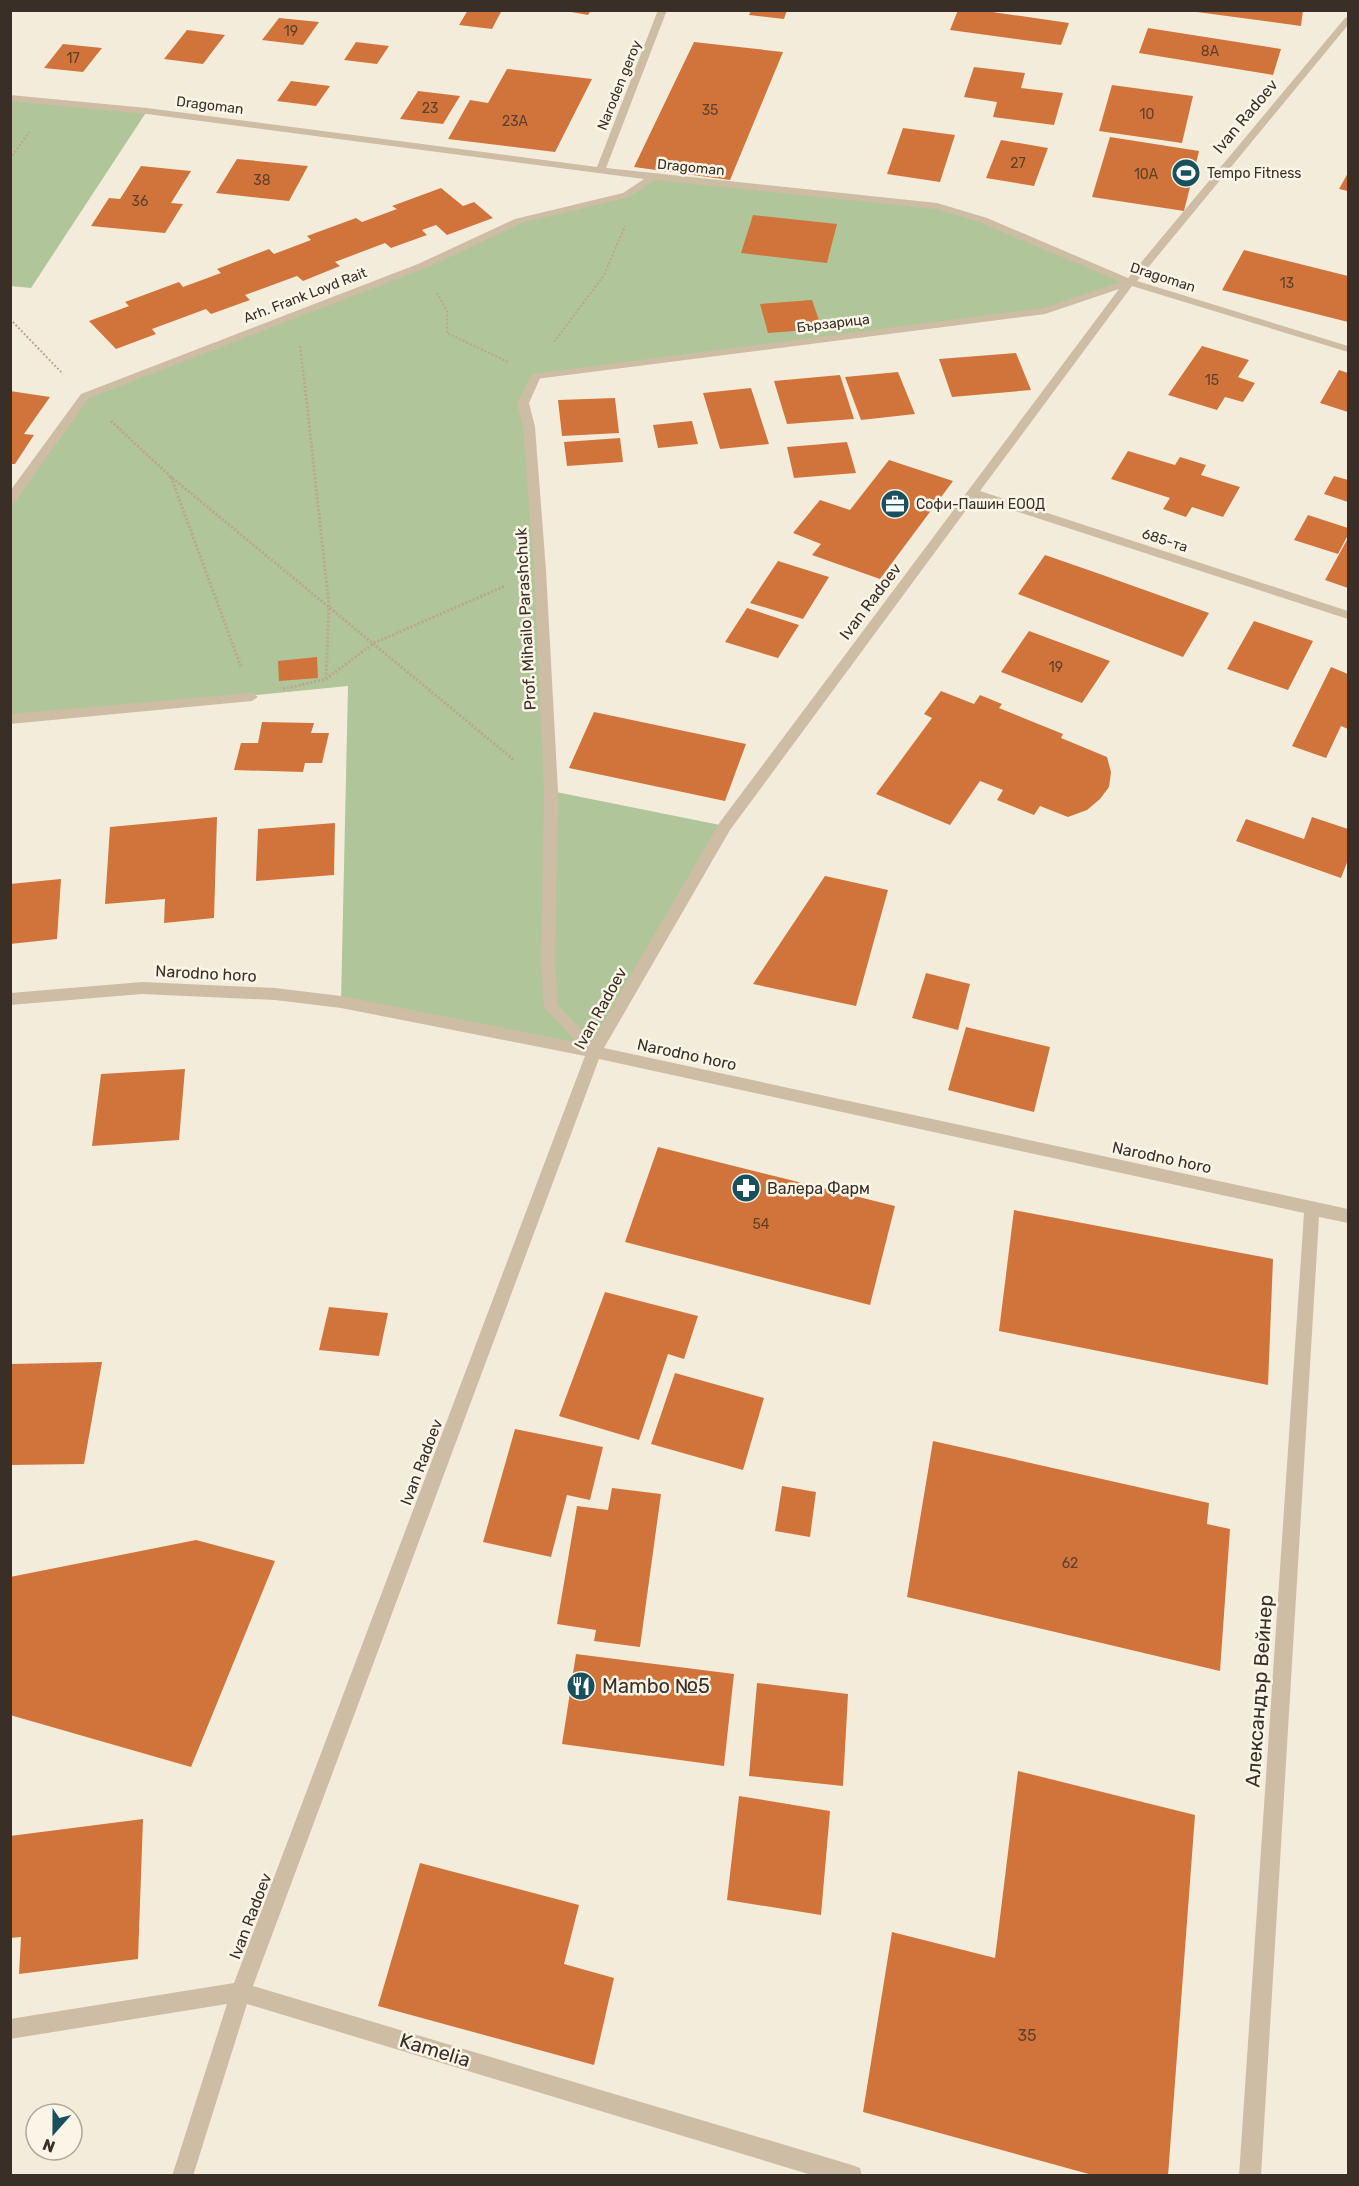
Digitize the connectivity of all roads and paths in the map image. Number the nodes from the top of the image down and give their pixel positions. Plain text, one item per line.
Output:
1 (663, 10) edge
2 (1348, 20) edge
3 (10, 98) edge
4 (601, 169) junction
5 (653, 177) junction
6 (626, 195) junction
7 (422, 266) junction
8 (1130, 282) junction
9 (296, 315) junction
10 (10, 319) edge
11 (1348, 349) edge
12 (536, 376) junction
13 (85, 396) junction
14 (170, 476) junction
15 (973, 493) junction
16 (10, 500) edge
17 (540, 570) junction
18 (328, 605) junction
19 (1348, 615) edge
20 (374, 643) junction
21 (326, 679) junction
22 (252, 697) junction
23 (10, 719) edge
24 (551, 791) junction
25 (10, 999) edge
26 (594, 1052) junction
27 (1312, 1208) junction
28 (1348, 1216) edge
29 (241, 1992) junction
30 (10, 2029) edge
31 (182, 2175) edge
32 (852, 2175) edge
33 (1250, 2175) edge

1 - 4 street, Naroden geroy
2 - 8 street, Ivan Radoev
3 - 4 street, Dragoman
4 - 5 street, Dragoman
5 - 6 street, Arh. Frank Loyd Rait
5 - 8 street, Dragoman
6 - 7 street, Arh. Frank Loyd Rait
6 - 12 path
7 - 9 street, Arh. Frank Loyd Rait
7 - 12 path
8 - 11 street, Dragoman
8 - 12 street, Бързарица
8 - 15 street, Ivan Radoev
9 - 13 street, Arh. Frank Loyd Rait
9 - 18 path
10 - 13 path
12 - 17 street, Prof. Mihailo Parashchuk
13 - 14 path
13 - 16 street
14 - 18 path
14 - 22 path
15 - 19 street, 685-та
15 - 26 street, Ivan Radoev
17 - 20 path
17 - 24 street, Prof. Mihailo Parashchuk
18 - 20 path
18 - 21 path
20 - 21 path
20 - 24 path
21 - 22 path
22 - 23 street
24 - 26 street, Prof. Mihailo Parashchuk
25 - 26 street, Narodno horo
26 - 27 street, Narodno horo
26 - 29 street, Ivan Radoev
27 - 28 street, Narodno horo
27 - 33 street, Александър Вейнер
29 - 30 street, Kamelia
29 - 31 street, Ivan Radoev
29 - 32 street, Kamelia

